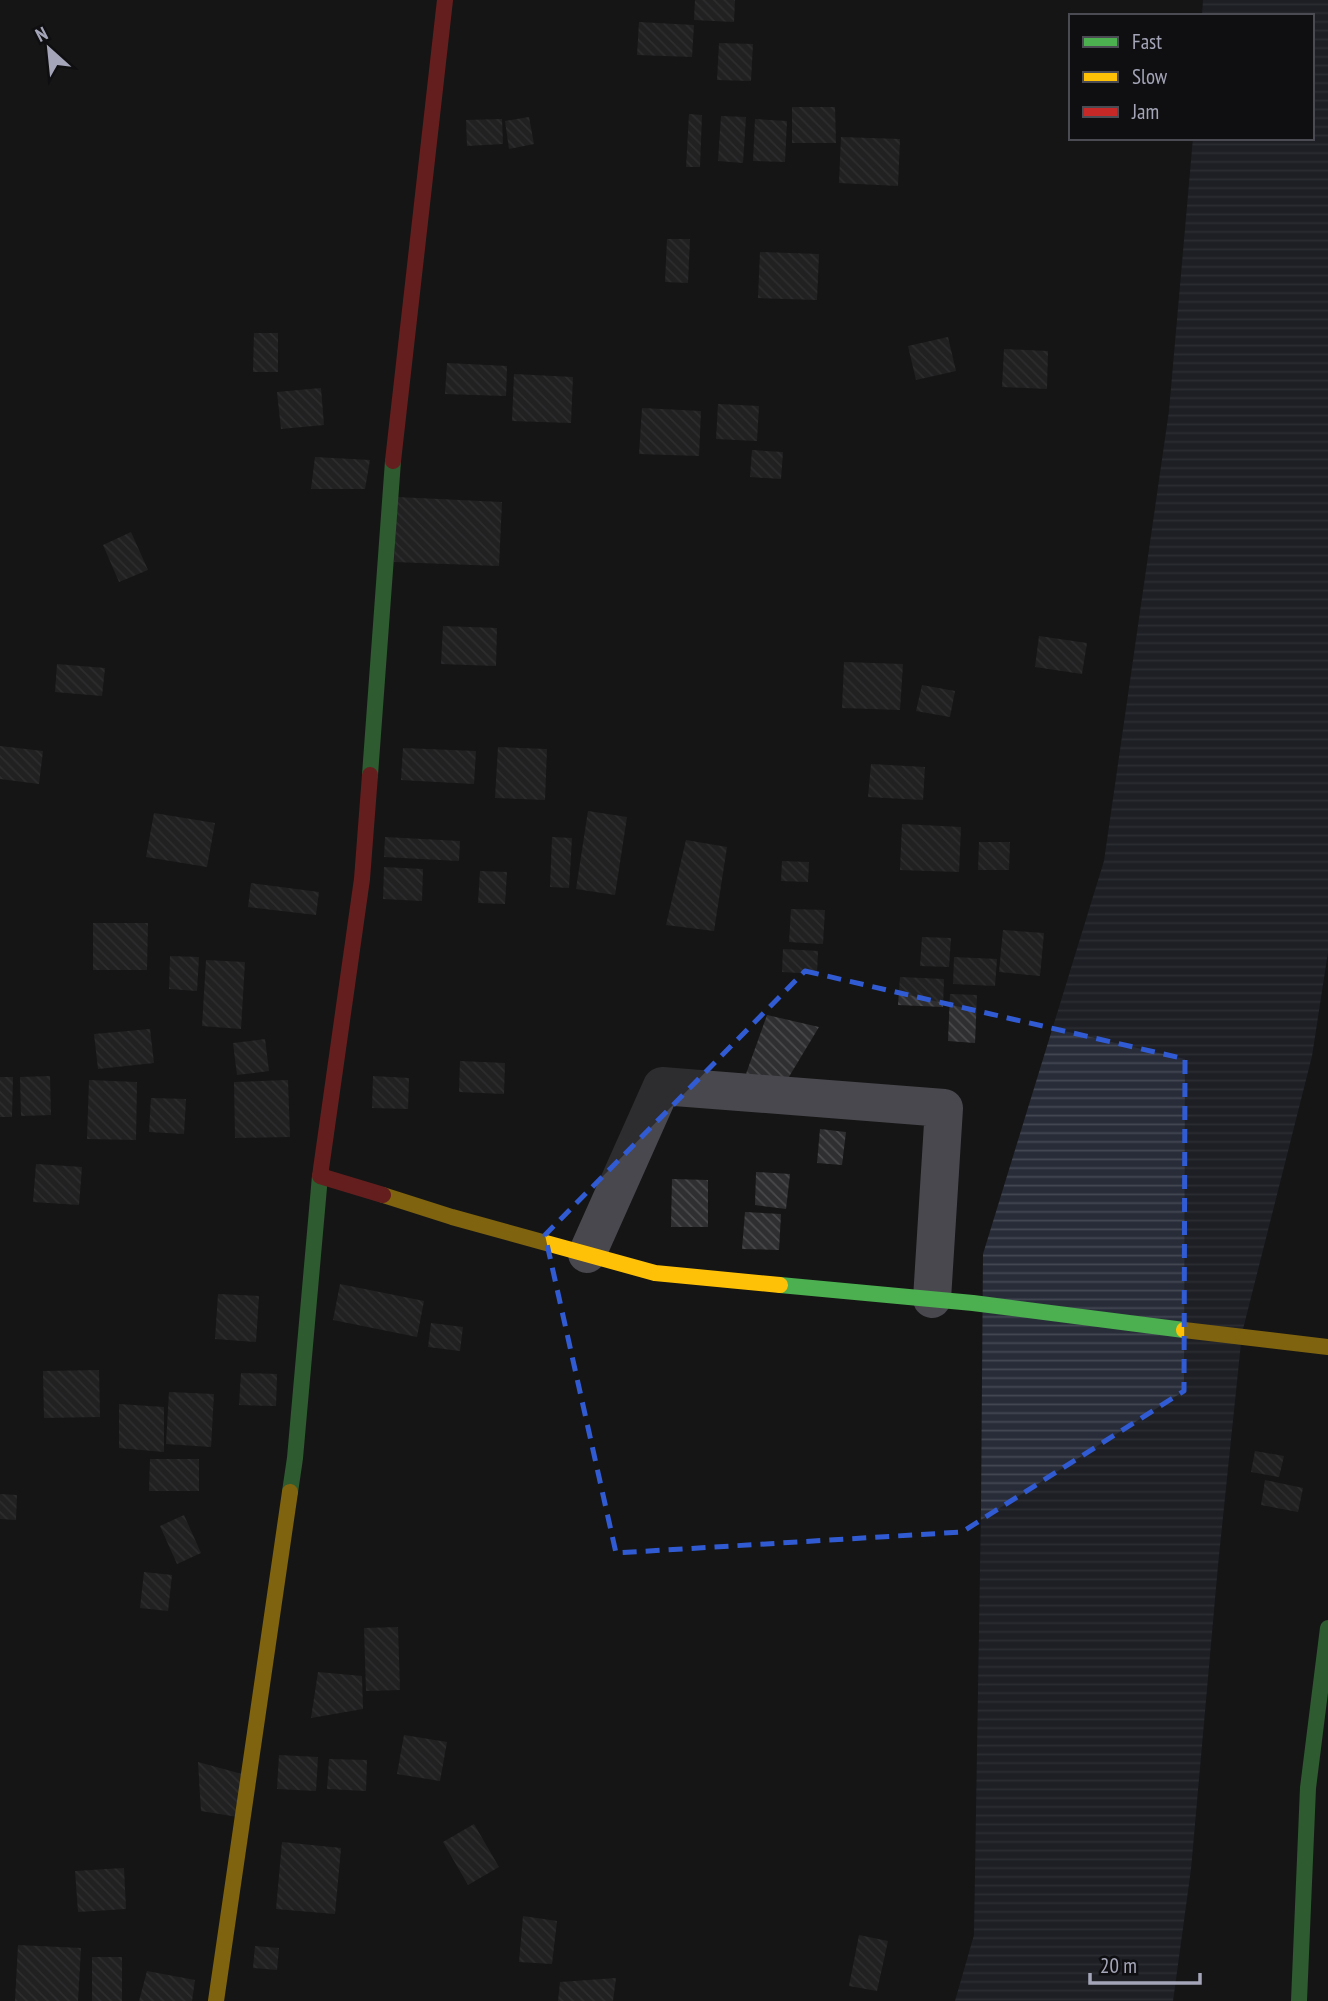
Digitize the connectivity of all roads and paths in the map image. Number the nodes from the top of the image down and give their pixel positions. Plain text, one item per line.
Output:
1 (446, 0) edge
2 (320, 1176) junction
3 (587, 1254) junction
4 (932, 1299) junction
5 (1328, 1347) edge
6 (1328, 1628) edge
7 (216, 2001) edge
8 (1299, 2001) edge

1 - 2 street
2 - 3 street
2 - 7 street
3 - 4 street
3 - 4 street
4 - 5 street
6 - 8 street

